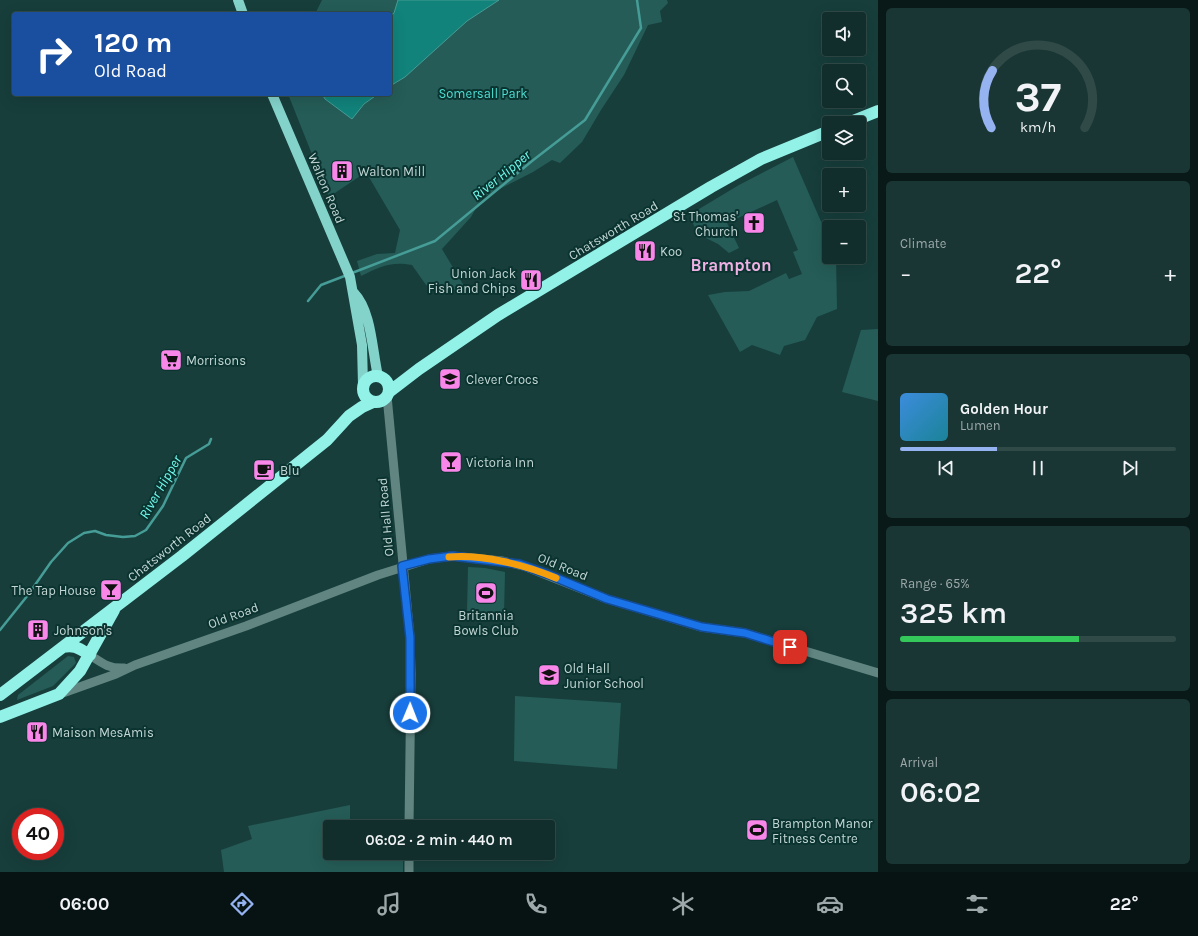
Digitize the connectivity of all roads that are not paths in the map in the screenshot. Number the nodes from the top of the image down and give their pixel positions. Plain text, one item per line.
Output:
1 (238, 0) edge
2 (242, 12) edge
3 (273, 96) edge
4 (878, 111) edge
5 (866, 116) edge
6 (822, 134) edge
7 (354, 293) junction
8 (419, 369) junction
9 (382, 378) junction
10 (363, 387) junction
11 (388, 394) junction
12 (373, 402) junction
13 (349, 416) junction
14 (402, 566) junction
15 (117, 605) junction
16 (63, 647) junction
17 (90, 655) junction
18 (126, 668) junction
19 (878, 673) edge
20 (4, 692) edge
21 (59, 694) junction
22 (17, 711) junction
23 (0, 717) edge
24 (409, 820) edge
25 (409, 860) edge
26 (409, 872) edge

1 - 2 main road
3 - 7 main road, Walton Road
4 - 5 highway
6 - 8 highway, Chatsworth Road
7 - 9 main road, Walton Road
7 - 10 main road, Walton Road
8 - 9 highway, Chatsworth Road
8 - 11 highway, Chatsworth Road
9 - 10 highway
9 - 11 highway
10 - 12 highway
10 - 13 highway, Chatsworth Road
11 - 12 highway
11 - 14 street, Old Hall Road
12 - 13 highway, Chatsworth Road
13 - 15 highway, Chatsworth Road
14 - 18 street, Old Road
14 - 19 street, Old Road
14 - 24 street, Old Hall Road
15 - 16 highway, Chatsworth Road
15 - 17 highway
16 - 17 highway, Old Road
16 - 20 highway, Chatsworth Road
17 - 18 street, Old Road
17 - 21 highway
18 - 21 street, Old Road
20 - 22 highway
21 - 22 highway
22 - 23 highway
25 - 26 street

